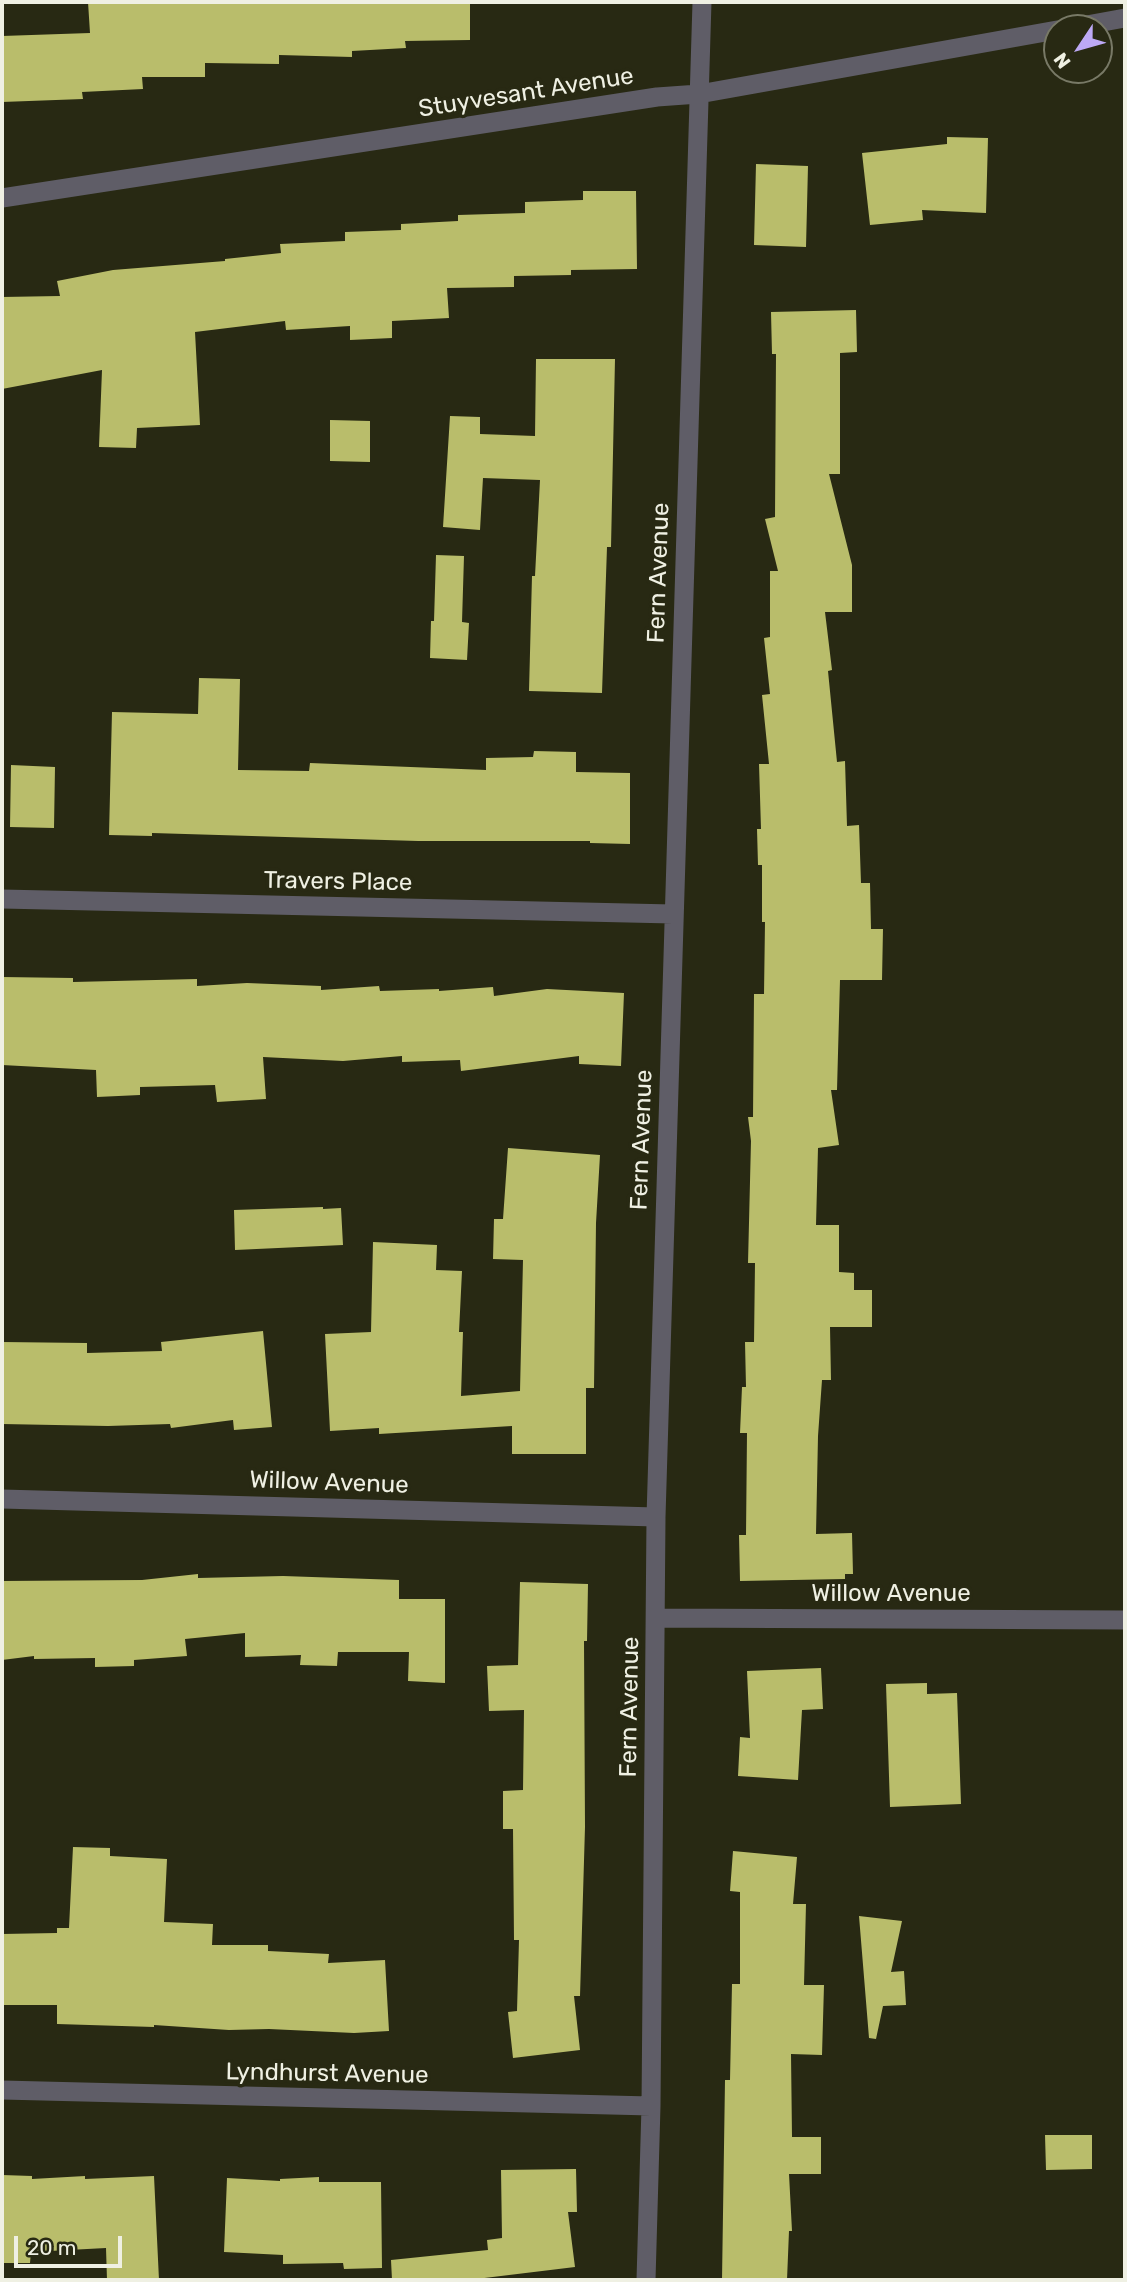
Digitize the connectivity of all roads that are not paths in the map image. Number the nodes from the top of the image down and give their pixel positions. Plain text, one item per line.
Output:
1 (702, 2) edge
2 (1043, 33) edge
3 (699, 94) junction
4 (2, 198) edge
5 (2, 899) edge
6 (673, 914) junction
7 (2, 1499) edge
8 (656, 1517) junction
9 (656, 1618) junction
10 (1125, 1620) edge
11 (2, 2090) edge
12 (651, 2106) junction
13 (646, 2280) edge

1 - 3 street, Fern Avenue
2 - 3 street, Stuyvesant Avenue
3 - 4 street, Stuyvesant Avenue
3 - 6 street, Fern Avenue
5 - 6 street, Travers Place
6 - 8 street, Fern Avenue
7 - 8 street, Willow Avenue
8 - 9 street, Fern Avenue
9 - 10 street, Willow Avenue
9 - 12 street, Fern Avenue
11 - 12 street, Lyndhurst Avenue
12 - 13 street, Fern Avenue

